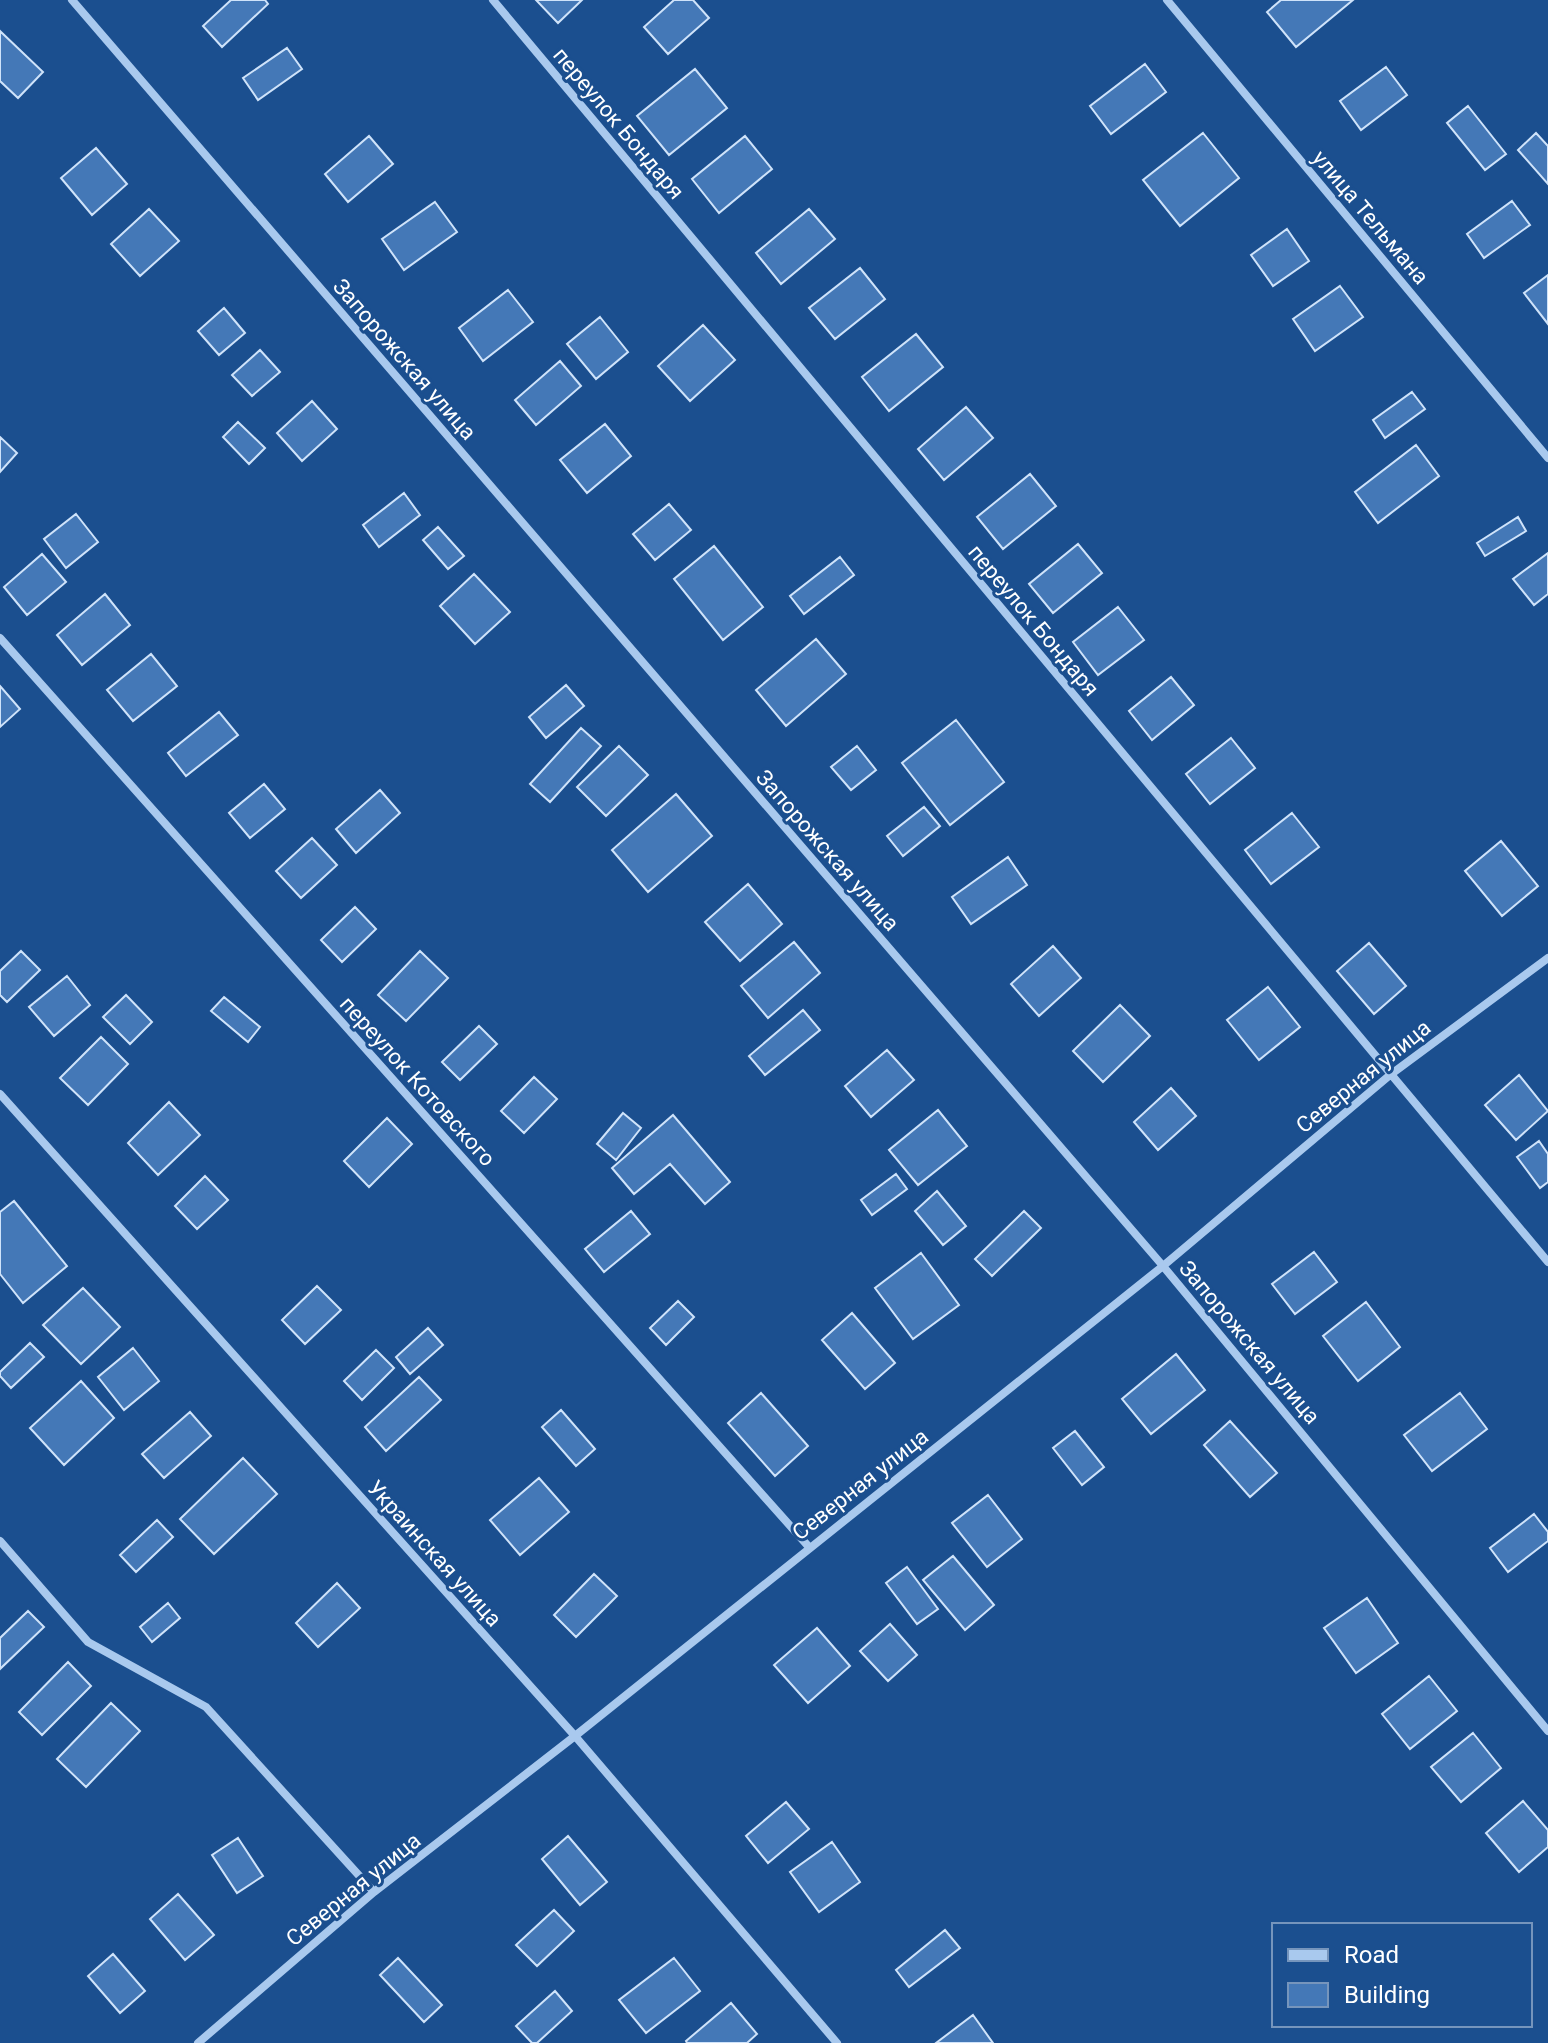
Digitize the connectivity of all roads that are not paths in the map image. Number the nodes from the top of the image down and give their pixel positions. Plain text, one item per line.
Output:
1 (72, 0) edge
2 (493, 0) edge
3 (1167, 0) edge
4 (1548, 458) edge
5 (0, 638) edge
6 (1548, 958) edge
7 (1390, 1075) junction
8 (0, 1094) edge
9 (1548, 1262) edge
10 (1163, 1266) junction
11 (0, 1541) edge
12 (809, 1547) junction
13 (1548, 1731) edge
14 (575, 1736) junction
15 (374, 1892) junction
16 (198, 2043) edge
17 (837, 2043) edge

1 - 10 street, Запорожская улица
2 - 7 street, переулок Бондаря
3 - 4 street, улица Тельмана
5 - 12 street, переулок Котовского
6 - 7 street, Северная улица
7 - 9 street, переулок Бондаря
7 - 10 street, Северная улица
8 - 14 street, Украинская улица
10 - 12 street, Северная улица
10 - 13 street, Запорожская улица
11 - 15 street
12 - 14 street, Северная улица
14 - 15 street, Северная улица
14 - 17 street, Украинская улица
15 - 16 street, Северная улица

